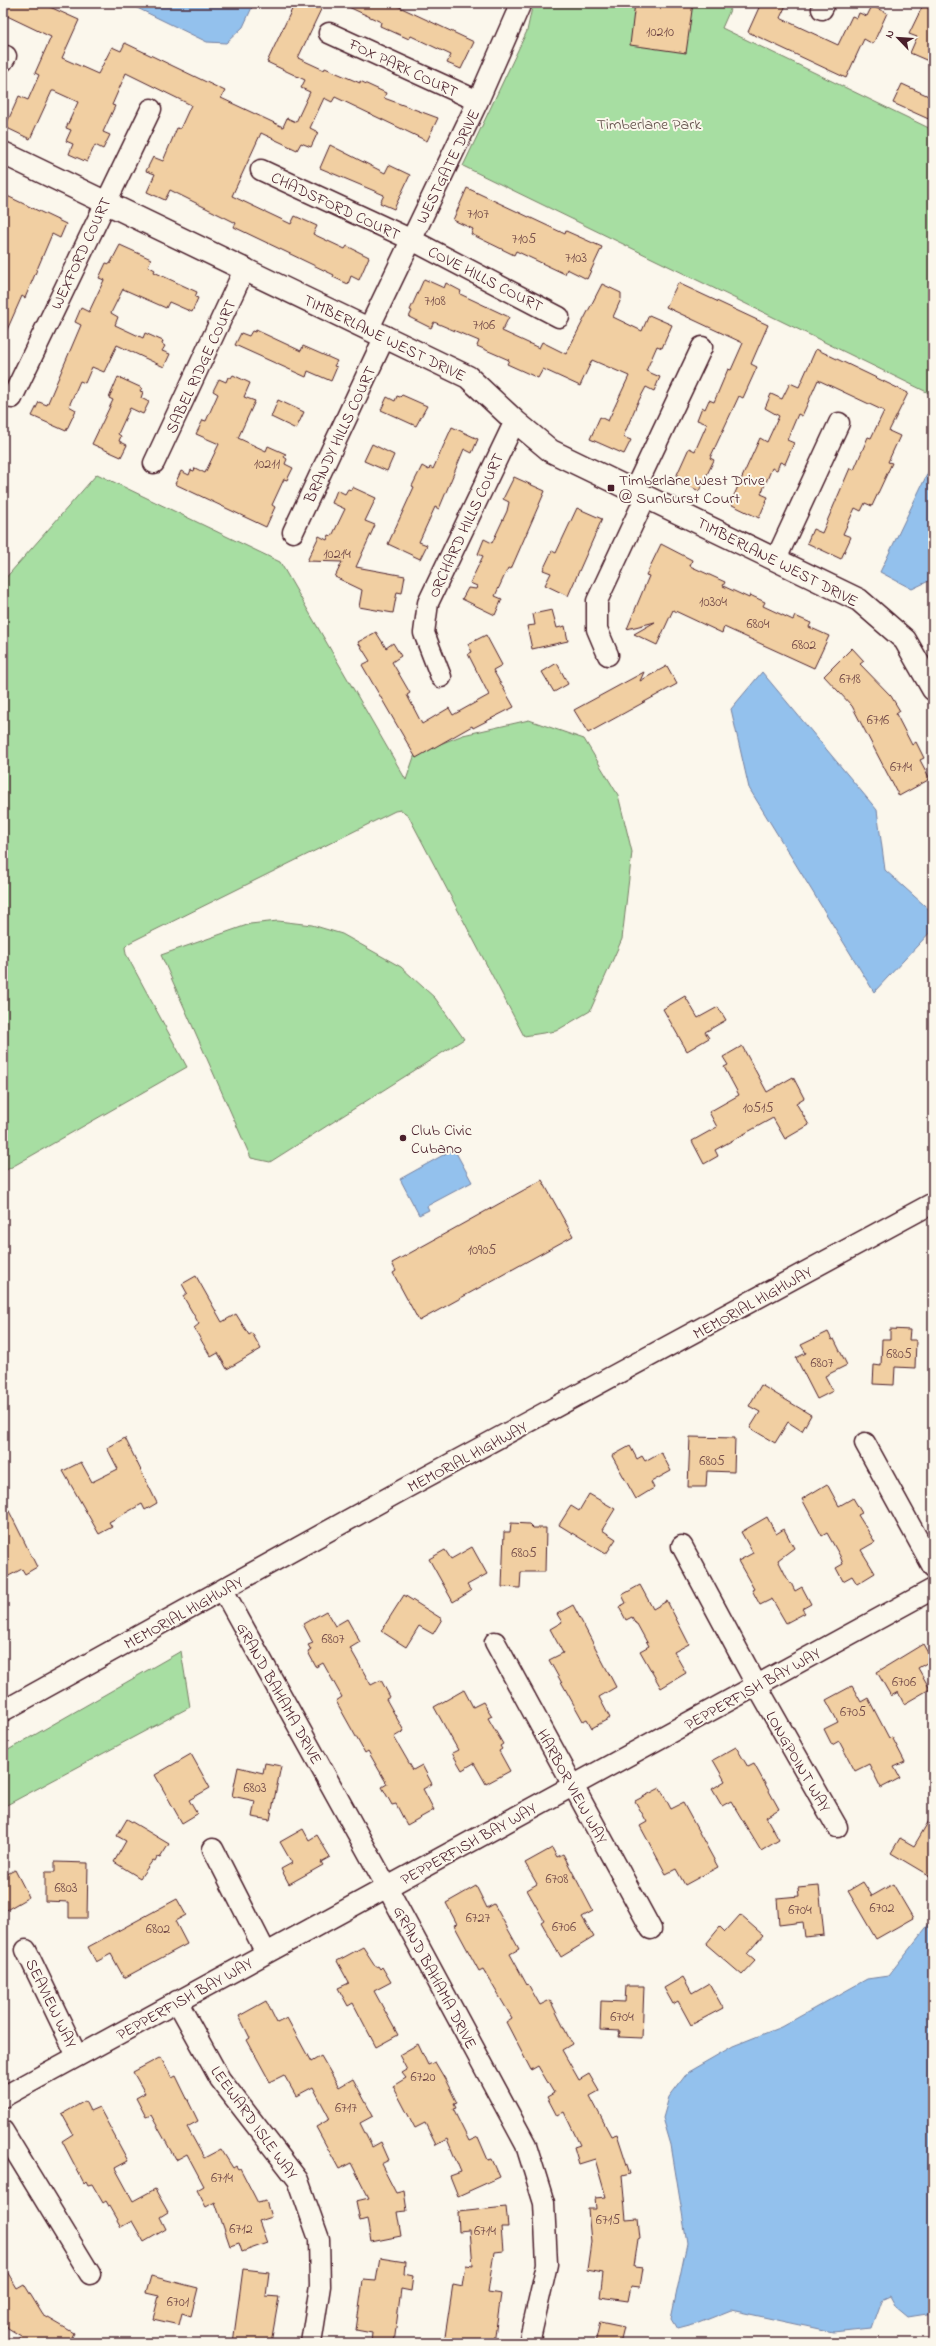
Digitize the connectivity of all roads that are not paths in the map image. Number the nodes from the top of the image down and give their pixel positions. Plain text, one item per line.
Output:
1 (520, 3) edge
2 (329, 33) dead end
3 (478, 102) junction
4 (151, 109) dead end
5 (3, 153) edge
6 (261, 170) dead end
7 (104, 202) junction
8 (412, 240) junction
9 (245, 268) junction
10 (560, 317) dead end
11 (377, 332) junction
12 (702, 347) dead end
13 (12, 398) dead end
14 (514, 421) junction
15 (839, 423) dead end
16 (154, 464) dead end
17 (640, 494) junction
18 (293, 532) dead end
19 (776, 559) junction
20 (608, 655) dead end
21 (440, 677) dead end
22 (933, 690) edge
23 (933, 1203) edge
24 (865, 1443) dead end
25 (682, 1546) dead end
26 (933, 1568) edge
27 (933, 1589) edge
28 (223, 1590) junction
29 (494, 1642) dead end
30 (757, 1686) junction
31 (3, 1711) edge
32 (573, 1786) junction
33 (837, 1827) dead end
34 (212, 1849) dead end
35 (387, 1887) junction
36 (651, 1929) dead end
37 (26, 1950) dead end
38 (266, 1953) junction
39 (178, 2001) junction
40 (77, 2056) junction
41 (3, 2096) edge
42 (3, 2131) edge
43 (90, 2274) dead end
44 (311, 2343) edge
45 (529, 2343) edge

1 - 3 street, WESTGATE DRIVE
2 - 3 street, FOX PARK COURT
3 - 8 street, WESTGATE DRIVE
4 - 7 street, WEXFORD COURT
5 - 7 street, TIMBERLANE WEST DRIVE
6 - 8 street, CHADSFORD COURT
7 - 9 street, TIMBERLANE WEST DRIVE
7 - 13 street, WEXFORD COURT
8 - 10 street, COVE HILLS COURT
8 - 11 street, WESTGATE DRIVE
9 - 11 street, TIMBERLANE WEST DRIVE
9 - 16 street, SABEL RIDGE COURT
11 - 14 street, TIMBERLANE WEST DRIVE
11 - 18 street, BRANDY HILLS COURT
12 - 17 street
14 - 17 street, TIMBERLANE WEST DRIVE
14 - 21 street, ORCHARD HILLS COURT
15 - 19 street
17 - 19 street, TIMBERLANE WEST DRIVE
17 - 20 street
19 - 22 street, TIMBERLANE WEST DRIVE
23 - 28 street, MEMORIAL HIGHWAY
24 - 26 street
25 - 30 street, LONGPOINT WAY
27 - 30 street, PEPPERFISH BAY WAY
28 - 31 street, MEMORIAL HIGHWAY
28 - 35 street, GRAND BAHAMA DRIVE
29 - 32 street, HARBOR VIEW WAY
30 - 32 street, PEPPERFISH BAY WAY
30 - 33 street, LONGPOINT WAY
32 - 35 street, PEPPERFISH BAY WAY
32 - 36 street, HARBOR VIEW WAY
34 - 38 street
35 - 38 street, PEPPERFISH BAY WAY
35 - 45 street, GRAND BAHAMA DRIVE
37 - 40 street, SEAVIEW WAY
38 - 39 street, PEPPERFISH BAY WAY
39 - 40 street, PEPPERFISH BAY WAY
39 - 44 street, LEEWARD ISLE WAY
40 - 41 street, PEPPERFISH BAY WAY
42 - 43 street

